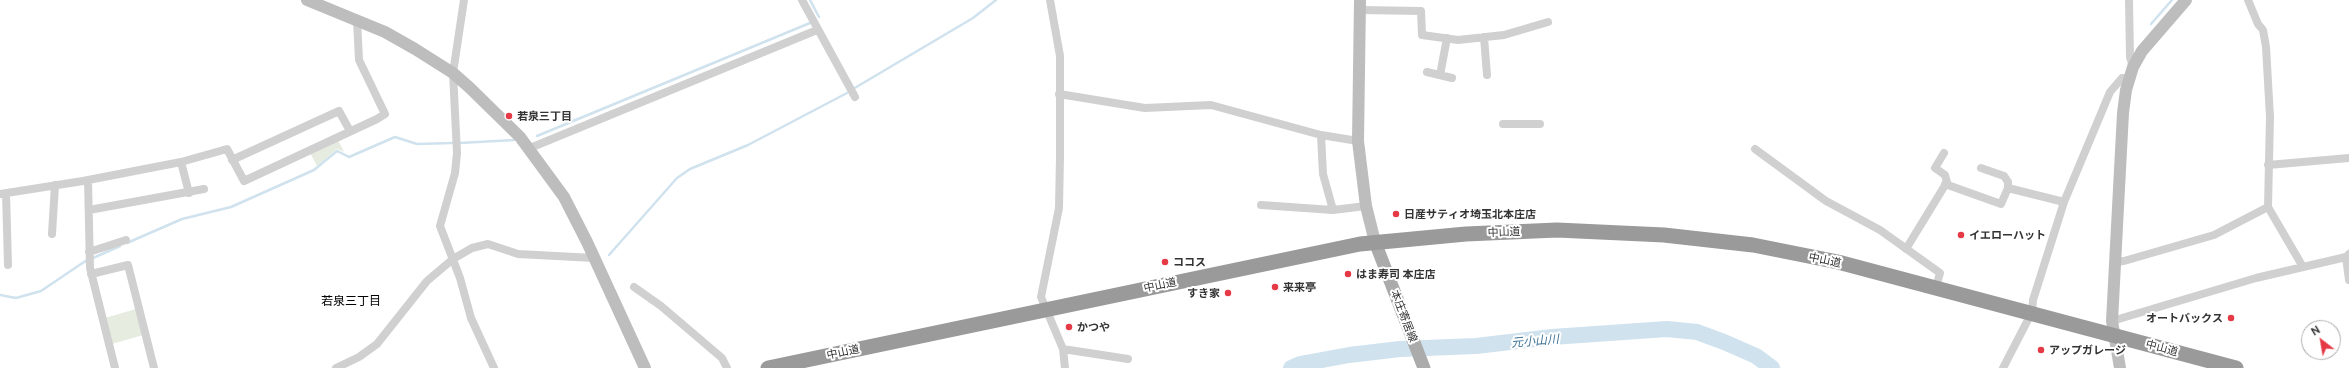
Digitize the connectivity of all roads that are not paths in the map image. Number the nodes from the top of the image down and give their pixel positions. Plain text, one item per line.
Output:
1 (307, 0) edge
2 (464, 0) edge
3 (802, 0) edge
4 (1050, 0) edge
5 (2129, 0) edge
6 (2186, 0) edge
7 (2248, 0) edge
8 (1360, 5) edge
9 (357, 20) junction
10 (1548, 22) dead end
11 (818, 30) junction
12 (1484, 37) junction
13 (1447, 38) junction
14 (1427, 72) dead end
15 (2131, 72) junction
16 (453, 73) junction
17 (1440, 75) junction
18 (1488, 76) dead end
19 (1452, 78) dead end
20 (1059, 94) junction
21 (855, 97) dead end
22 (1503, 124) dead end
23 (1540, 124) dead end
24 (350, 131) junction
25 (1320, 135) junction
26 (1358, 141) junction
27 (530, 148) junction
28 (1755, 149) dead end
29 (1944, 153) dead end
30 (2349, 158) edge
31 (232, 160) junction
32 (182, 162) junction
33 (2268, 165) junction
34 (1981, 168) dead end
35 (88, 180) junction
36 (1945, 184) junction
37 (55, 185) junction
38 (2008, 188) junction
39 (204, 189) dead end
40 (188, 192) junction
41 (3, 194) edge
42 (2064, 202) junction
43 (1261, 205) dead end
44 (1366, 206) junction
45 (2268, 207) junction
46 (89, 210) junction
47 (1333, 210) junction
48 (52, 234) dead end
49 (126, 240) dead end
50 (1375, 242) junction
51 (1906, 249) junction
52 (2347, 256) edge
53 (89, 257) junction
54 (594, 258) junction
55 (453, 259) junction
56 (2115, 262) junction
57 (8, 265) dead end
58 (2302, 267) junction
59 (91, 274) junction
60 (2349, 280) edge
61 (1936, 287) junction
62 (634, 288) dead end
63 (1046, 308) junction
64 (2032, 312) junction
65 (2112, 327) junction
66 (1063, 349) junction
67 (1128, 359) dead end
68 (1424, 367) edge
69 (115, 368) edge
70 (154, 368) edge
71 (336, 368) edge
72 (494, 368) edge
73 (645, 368) edge
74 (727, 368) edge
75 (768, 368) edge
76 (1065, 368) edge
77 (2002, 368) edge
78 (2120, 368) edge
79 (2236, 368) edge

1 - 9 street
2 - 16 street
3 - 11 street
4 - 20 street
5 - 15 street
6 - 15 street
7 - 33 street
8 - 13 street
8 - 26 street
9 - 16 street
9 - 24 street
10 - 12 street
11 - 21 street
11 - 27 street
12 - 13 street
12 - 18 street
13 - 17 street
14 - 17 street
15 - 42 street
15 - 56 street
16 - 27 street
16 - 55 street
17 - 19 street
20 - 25 street
20 - 63 street
22 - 23 street
24 - 31 street
24 - 31 street
25 - 26 street
25 - 47 street
26 - 44 street
27 - 54 street
28 - 51 street
29 - 36 street
30 - 33 street
31 - 32 street
32 - 35 street
32 - 40 street
33 - 45 street
34 - 38 street
35 - 37 street
35 - 46 street
36 - 38 street
36 - 51 street
37 - 41 street
37 - 48 street
38 - 42 street
39 - 40 street
40 - 46 street
41 - 57 street
42 - 64 street
43 - 47 street
44 - 47 street
44 - 50 street
45 - 56 street
45 - 58 street
46 - 53 street
49 - 53 street
50 - 61 highway, 中山道
50 - 63 highway, 中山道
50 - 68 main road, 本庄寄居線
51 - 61 street
52 - 58 street
52 - 60 street
53 - 59 street
54 - 55 street
54 - 73 street
55 - 71 street
55 - 72 street
56 - 65 street
58 - 65 street
59 - 69 street
59 - 70 street
61 - 64 highway, 中山道
62 - 74 street
63 - 66 street
63 - 75 highway, 中山道
64 - 65 highway, 中山道
64 - 77 street
65 - 78 street
65 - 79 highway, 中山道
66 - 67 street
66 - 76 street

